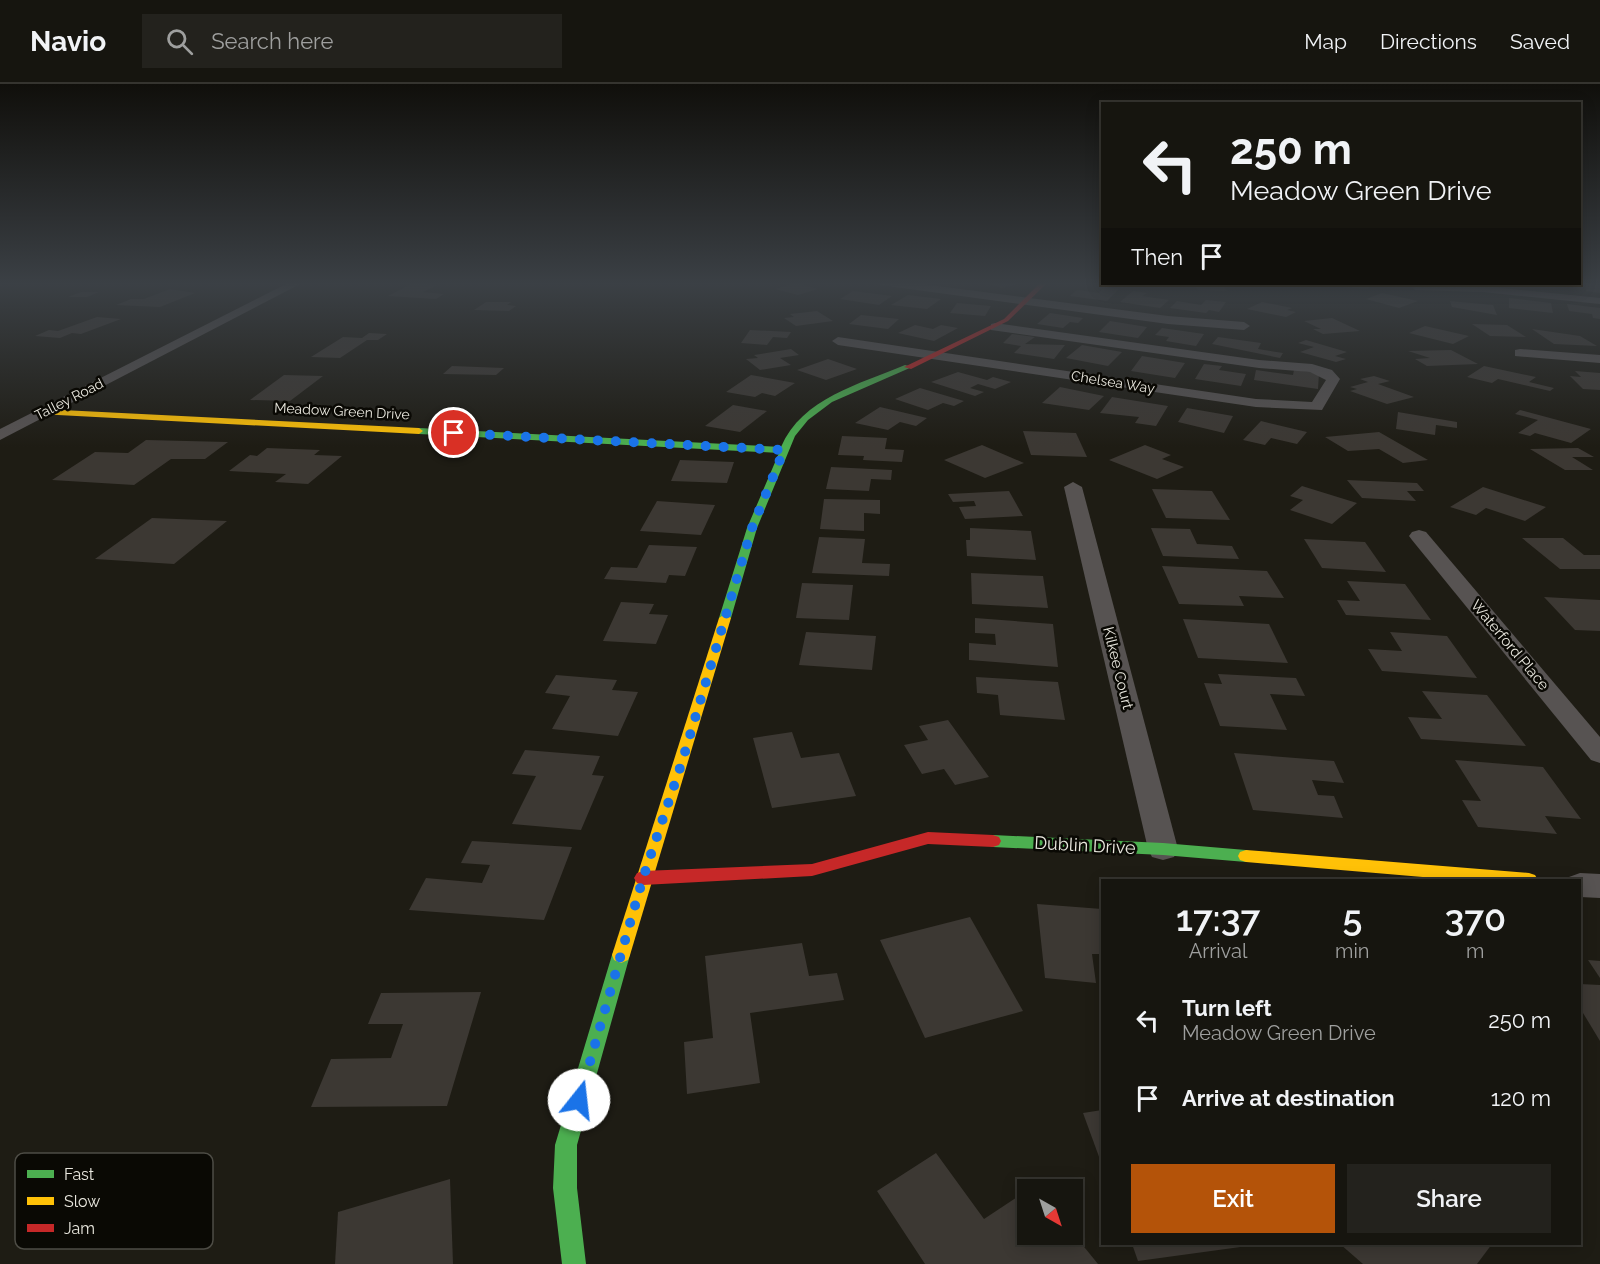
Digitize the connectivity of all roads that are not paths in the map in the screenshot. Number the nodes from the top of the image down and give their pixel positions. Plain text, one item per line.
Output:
1 (190, 337) edge
2 (974, 337) edge
3 (1067, 337) edge
4 (838, 341) dead end
5 (1520, 353) dead end
6 (937, 355) junction
7 (1600, 358) edge
8 (42, 412) junction
9 (0, 435) edge
10 (784, 450) junction
11 (1073, 487) dead end
12 (1419, 536) dead end
13 (1600, 754) edge
14 (1163, 849) junction
15 (643, 878) junction
16 (1517, 879) edge
17 (1581, 885) edge
18 (1600, 886) edge
19 (574, 1264) edge

1 - 8 street, Talley Road
2 - 6 street
3 - 6 street, Chelsea Way
4 - 6 street, Chelsea Way
5 - 7 street
6 - 10 street
8 - 9 street, Talley Road
8 - 10 street, Meadow Green Drive
10 - 15 street
11 - 14 street, Kilkee Court
12 - 13 street, Waterford Place
14 - 15 street, Dublin Drive
14 - 16 street, Dublin Drive
15 - 19 street
17 - 18 street

